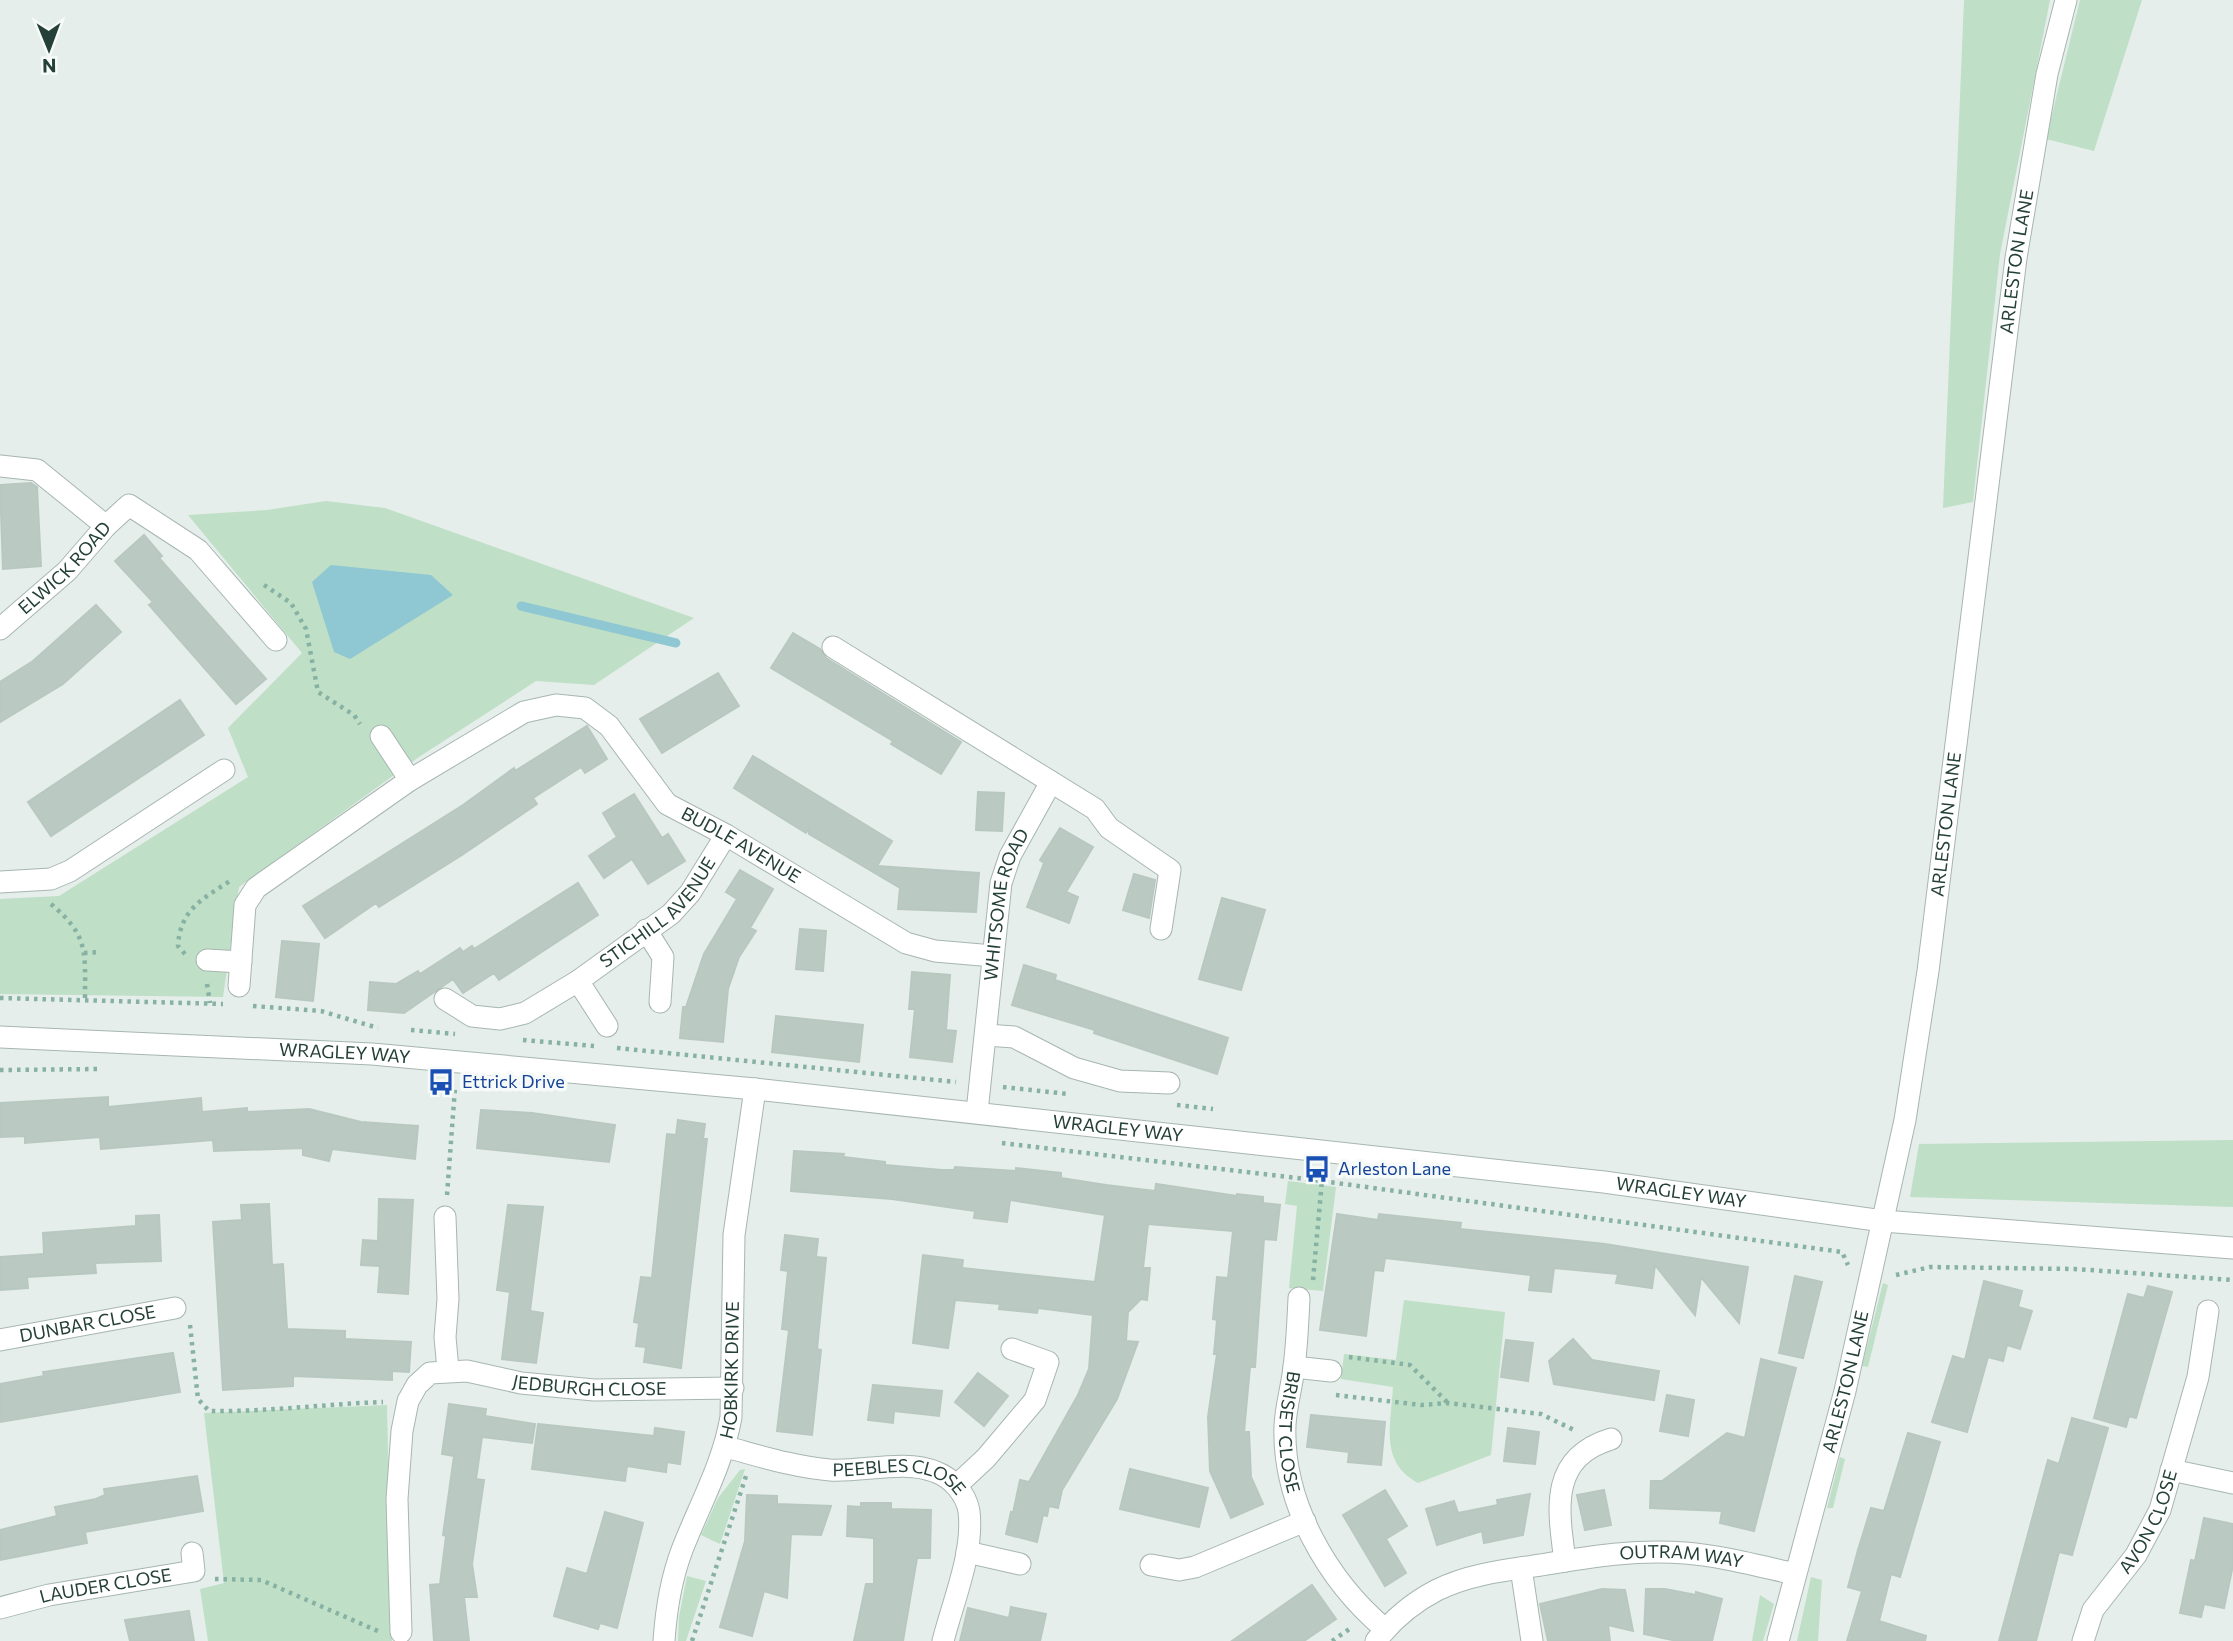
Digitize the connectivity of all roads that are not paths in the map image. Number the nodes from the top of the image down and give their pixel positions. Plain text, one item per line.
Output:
1 (2066, 0) edge
2 (0, 466) edge
3 (106, 526) junction
4 (0, 629) edge
5 (276, 640) dead end
6 (833, 647) dead end
7 (372, 731) road end
8 (224, 770) dead end
9 (410, 780) junction
10 (1051, 782) junction
11 (726, 835) junction
12 (18, 881) edge
13 (1161, 929) dead end
14 (646, 930) junction
15 (993, 956) junction
16 (241, 962) junction
17 (200, 967) road end
18 (578, 981) junction
19 (239, 986) dead end
20 (446, 999) dead end
21 (660, 1002) dead end
22 (607, 1027) dead end
23 (986, 1035) junction
24 (0, 1037) edge
25 (1169, 1083) dead end
26 (755, 1089) junction
27 (977, 1112) junction
28 (445, 1217) road end
29 (1883, 1221) junction
30 (2233, 1248) edge
31 (1306, 1294) road end
32 (175, 1308) road end
33 (2208, 1311) dead end
34 (0, 1340) edge
35 (1012, 1349) dead end
36 (1338, 1363) road end
37 (1294, 1367) junction
38 (448, 1370) junction
39 (733, 1388) junction
40 (1611, 1439) dead end
41 (726, 1447) junction
42 (2171, 1470) junction
43 (2233, 1483) edge
44 (957, 1485) junction
45 (1305, 1521) junction
46 (967, 1552) junction
47 (1565, 1561) junction
48 (193, 1562) road end
49 (1020, 1564) dead end
50 (1151, 1565) dead end
51 (1521, 1568) junction
52 (1795, 1574) junction
53 (0, 1608) edge
54 (401, 1632) road end
55 (1381, 1635) edge
56 (664, 1641) edge
57 (943, 1641) edge
58 (1532, 1641) edge
59 (1778, 1641) edge
60 (2083, 1641) edge

1 - 29 street, ARLESTON LANE
2 - 3 street
3 - 4 street, ELWICK ROAD
3 - 5 street, ELWICK ROAD
6 - 10 street
7 - 9 street
8 - 12 street
9 - 11 street, BUDLE AVENUE
9 - 16 street, BUDLE AVENUE
10 - 13 street
10 - 15 street, WHITSOME ROAD
11 - 14 street, STICHILL AVENUE
11 - 15 street, BUDLE AVENUE
14 - 18 street, STICHILL AVENUE
14 - 21 street
15 - 23 street, WHITSOME ROAD
16 - 17 street
16 - 19 street, BUDLE AVENUE
18 - 20 street, STICHILL AVENUE
18 - 22 street
23 - 25 street
23 - 27 street, WHITSOME ROAD
24 - 26 street, WRAGLEY WAY
26 - 27 street, WRAGLEY WAY
26 - 39 street, HOBKIRK DRIVE
27 - 29 street, WRAGLEY WAY
28 - 38 street
29 - 30 street, WRAGLEY WAY
29 - 52 street, ARLESTON LANE
31 - 37 street, BRISET CLOSE
32 - 34 street, DUNBAR CLOSE
33 - 42 street, AVON CLOSE
35 - 44 street
36 - 37 street
37 - 45 street, BRISET CLOSE
38 - 39 street, JEDBURGH CLOSE
38 - 54 street
39 - 41 street, HOBKIRK DRIVE
40 - 47 street
41 - 44 street, PEEBLES CLOSE
41 - 56 street, HOBKIRK DRIVE
42 - 43 street
42 - 60 street, AVON CLOSE
44 - 46 street, PEEBLES CLOSE
45 - 50 street
45 - 55 street, BRISET CLOSE
46 - 49 street
46 - 57 street, PEEBLES CLOSE
47 - 51 street, OUTRAM WAY
47 - 52 street, OUTRAM WAY
48 - 53 street, LAUDER CLOSE
51 - 55 street, OUTRAM WAY
51 - 58 street
52 - 59 street, ARLESTON LANE

